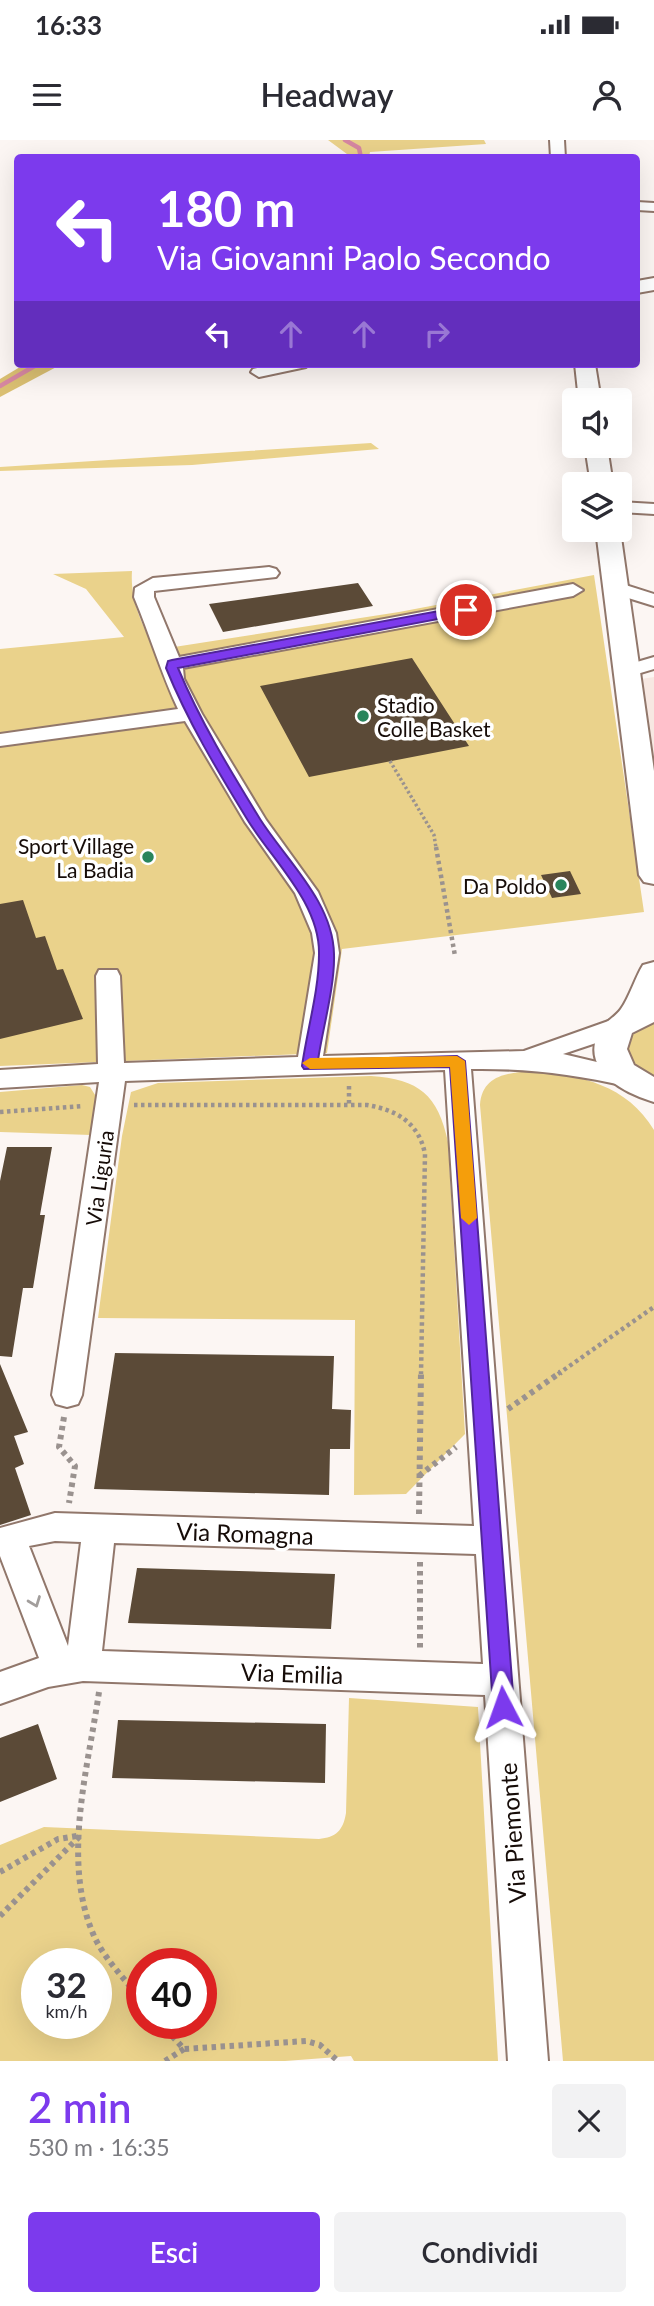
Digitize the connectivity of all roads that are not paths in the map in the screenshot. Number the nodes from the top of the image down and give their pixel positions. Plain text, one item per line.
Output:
1 (280, 368) edge
2 (586, 368) edge
3 (259, 372) dead end
4 (588, 388) edge
5 (632, 508) edge
6 (654, 509) edge
7 (610, 542) edge
8 (269, 573) dead end
9 (616, 588) junction
10 (573, 590) dead end
11 (654, 600) edge
12 (654, 663) edge
13 (172, 664) junction
14 (627, 671) junction
15 (191, 714) junction
16 (0, 740) edge
17 (654, 875) edge
18 (654, 972) edge
19 (108, 976) dead end
20 (635, 1018) edge
21 (515, 1059) junction
22 (457, 1061) junction
23 (309, 1066) junction
24 (113, 1072) junction
25 (0, 1079) edge
26 (638, 1083) edge
27 (654, 1106) edge
28 (67, 1395) road end
29 (99, 1529) junction
30 (5, 1540) edge
31 (492, 1541) junction
32 (82, 1667) junction
33 (502, 1680) junction
34 (0, 1688) edge
35 (528, 2061) edge

1 - 3 street
2 - 4 main road
5 - 6 street
7 - 9 main road
8 - 13 street
9 - 11 street
9 - 14 main road
10 - 13 street
12 - 14 street
13 - 15 street
14 - 17 main road
15 - 16 street
15 - 23 street
18 - 20 main road
19 - 24 street, Via Liguria
20 - 21 street
20 - 26 main road
21 - 22 street
21 - 26 street
22 - 23 street
22 - 31 street, Via Piemonte
23 - 24 street
24 - 25 street
24 - 28 street, Via Liguria
26 - 27 main road
29 - 30 street, Via Romagna
29 - 31 street, Via Romagna
29 - 32 street
30 -> 32 street
31 - 33 street, Via Piemonte
32 - 33 street, Via Emilia
32 - 34 street, Via Emilia
33 - 35 street, Via Piemonte

